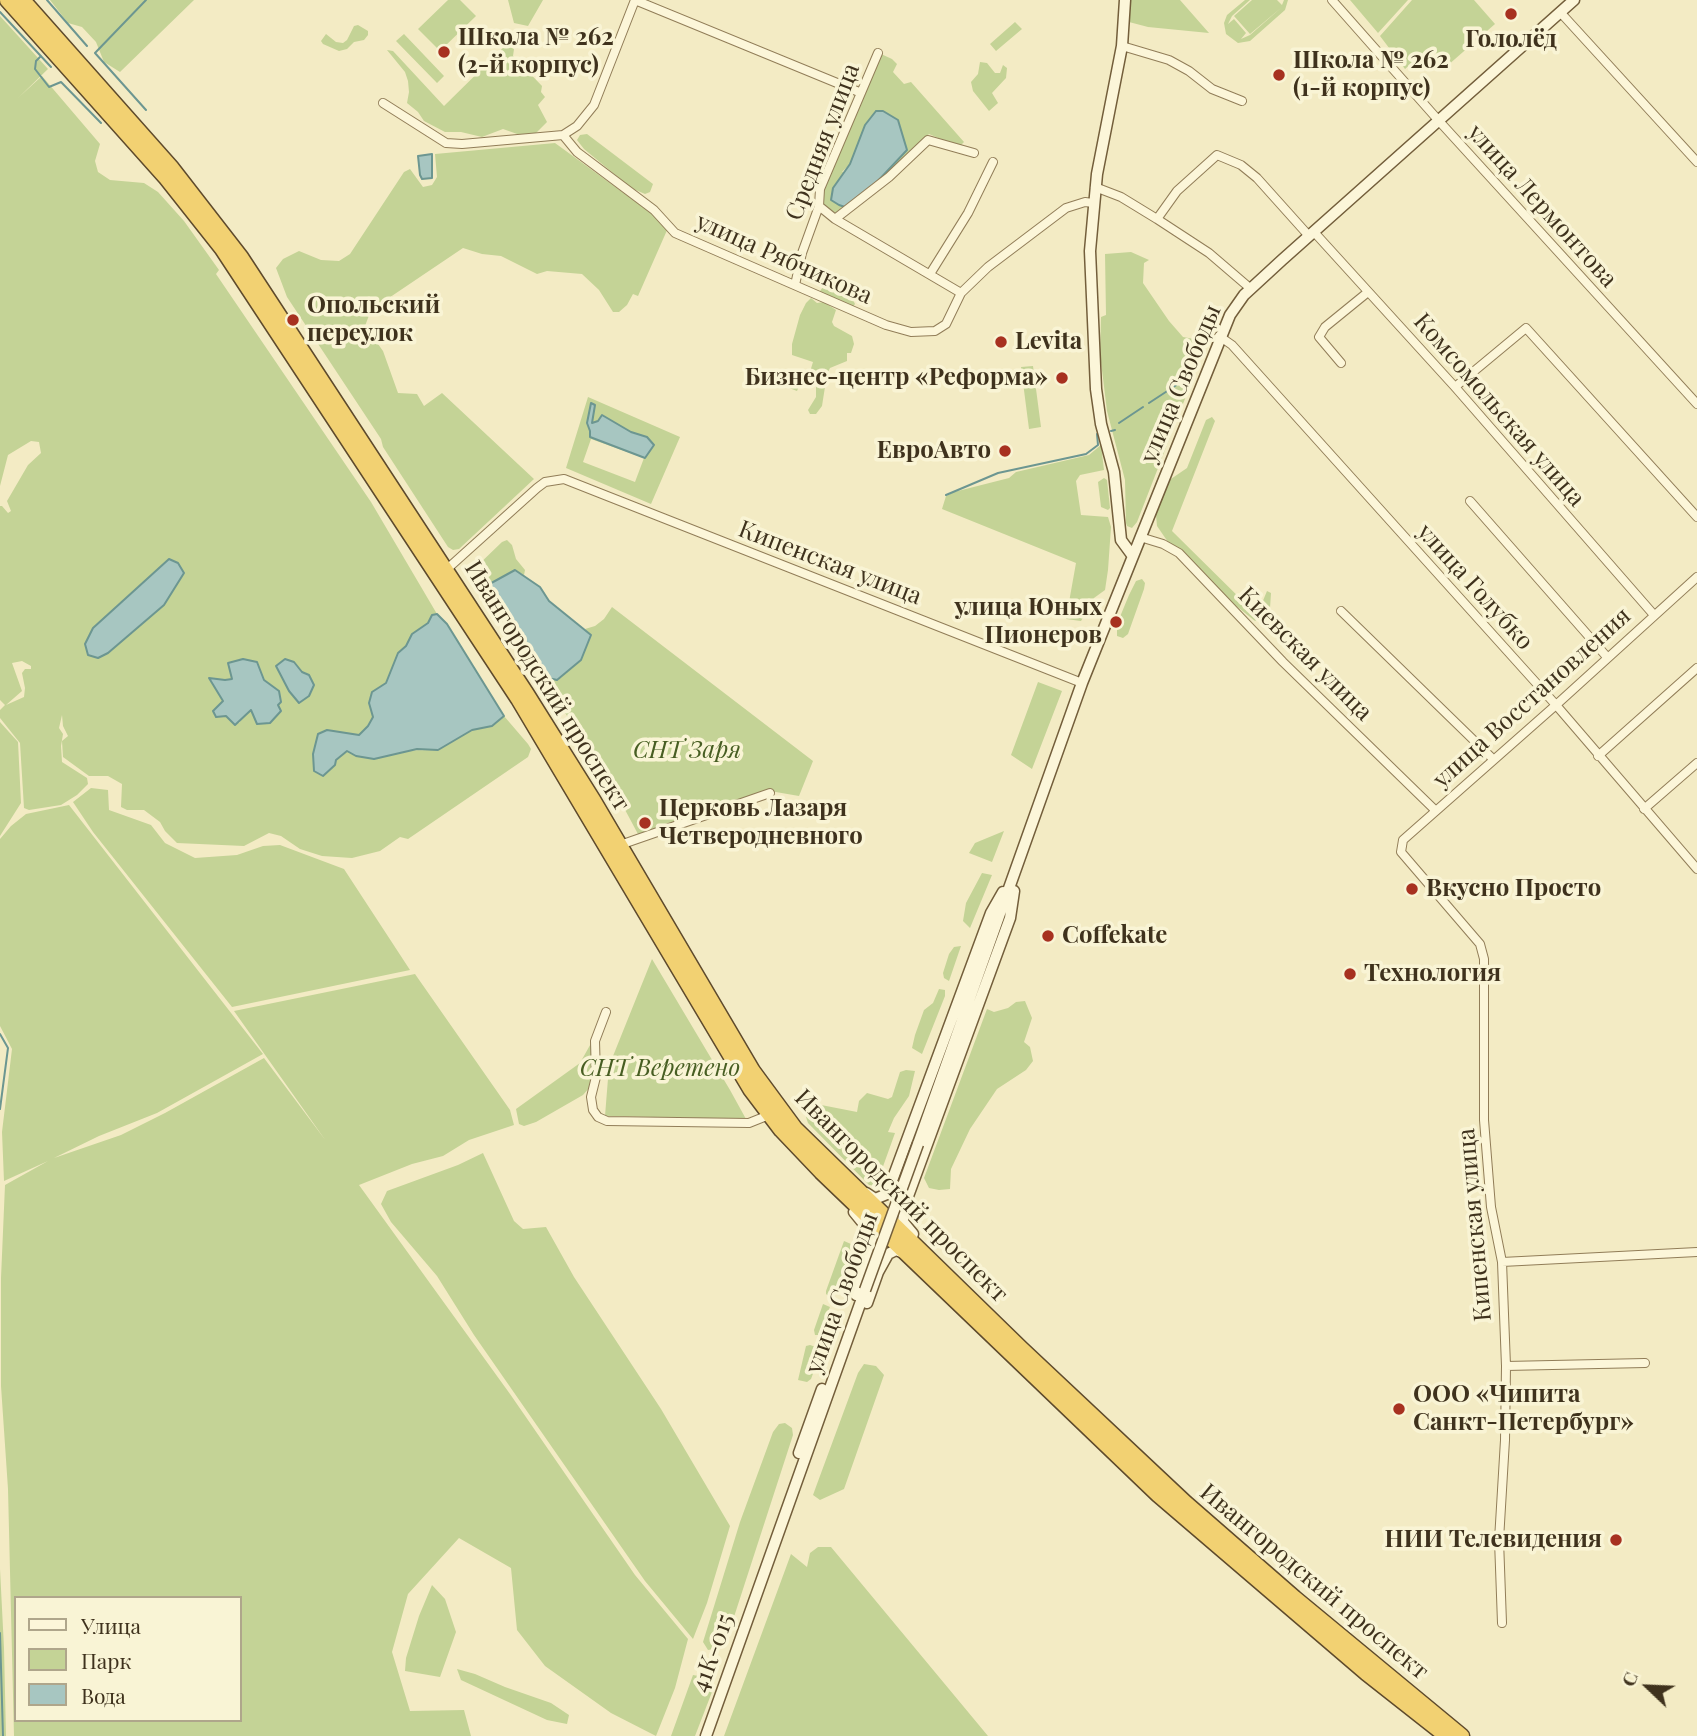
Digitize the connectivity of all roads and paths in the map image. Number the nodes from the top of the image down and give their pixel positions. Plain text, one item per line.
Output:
1 (8, 0) edge
2 (23, 0) edge
3 (635, 0) edge
4 (1125, 0) edge
5 (1332, 0) edge
6 (1574, 0) edge
7 (1560, 12) junction
8 (1122, 46) junction
9 (878, 53) dead end
10 (859, 92) junction
11 (1242, 101) dead end
12 (383, 103) dead end
13 (1438, 121) junction
14 (563, 135) junction
15 (974, 153) dead end
16 (993, 162) dead end
17 (1697, 162) edge
18 (1095, 187) junction
19 (1093, 203) junction
20 (819, 206) junction
21 (835, 219) junction
22 (1157, 219) junction
23 (1312, 234) junction
24 (930, 274) junction
25 (795, 285) junction
26 (1251, 289) junction
27 (1368, 292) junction
28 (961, 293) junction
29 (1219, 337) junction
30 (1341, 363) dead end
31 (1455, 387) junction
32 (1697, 404) edge
33 (1470, 501) dead end
34 (1697, 517) edge
35 (1140, 537) junction
36 (1132, 555) junction
37 (446, 570) junction
38 (1697, 577) edge
39 (1341, 611) dead end
40 (1654, 615) junction
41 (1607, 657) junction
42 (1697, 668) edge
43 (1082, 683) junction
44 (1556, 705) junction
45 (1598, 756) junction
46 (1493, 759) junction
47 (1696, 766) edge
48 (770, 793) dead end
49 (1644, 809) junction
50 (1436, 811) junction
51 (620, 845) junction
52 (1401, 852) joint
53 (1018, 866) junction
54 (1697, 869) edge
55 (606, 1012) dead end
56 (769, 1115) junction
57 (843, 1185) junction
58 (918, 1249) junction
59 (1697, 1252) edge
60 (1502, 1262) junction
61 (925, 1270) junction
62 (1644, 1363) dead end
63 (1506, 1366) junction
64 (777, 1537) junction
65 (760, 1585) joint
66 (1502, 1623) dead end
67 (706, 1736) edge
68 (1446, 1736) edge
69 (1462, 1736) edge

1 - 56 highway, Ивангородский проспект
2 - 37 highway, Ивангородский проспект
3 - 10 street
3 - 14 street
4 - 8 main road
5 - 13 street, улица Лермонтова
6 - 7 main road, улица Свободы
7 - 13 main road, улица Свободы
7 - 17 street
8 - 11 street
8 - 18 main road
9 - 10 street, Средняя улица
10 - 20 street, Средняя улица
12 - 14 street
13 - 23 main road, улица Свободы
13 - 32 street, улица Лермонтова
14 - 25 street, улица Рябчикова
15 - 21 street
16 - 24 street
18 - 19 main road
18 - 22 street
19 - 28 street
19 - 36 main road
20 - 21 street
20 - 25 street, Средняя улица
21 - 24 street
22 - 23 street, Комсомольская улица
22 - 26 street
23 - 26 main road, улица Свободы
23 - 27 street, Комсомольская улица
24 - 28 street
25 - 28 street, улица Рябчикова
26 - 29 main road, улица Свободы
27 - 30 street
27 - 31 street, Комсомольская улица
29 - 35 main road, улица Свободы
29 - 44 street, улица Голубко
31 - 34 street
31 - 40 street, Комсомольская улица
33 - 41 street
35 - 36 main road, улица Свободы
35 - 50 street, Киевская улица
36 - 43 main road, улица Свободы
37 - 43 street, Кипенская улица
37 - 51 highway, Ивангородский проспект
38 - 40 street, улица Восстановления
39 - 46 street
40 - 41 street, улица Восстановления
41 - 44 street, улица Восстановления
42 - 45 street
43 - 53 main road, улица Свободы
44 - 45 street, улица Голубко
44 - 46 street, улица Восстановления
45 - 49 street, улица Голубко
46 - 50 street, улица Восстановления
47 - 49 street
48 - 51 street
49 - 54 street, улица Голубко
50 - 52 street, улица Восстановления
51 - 57 highway, Ивангородский проспект
52 - 60 street, Кипенская улица
53 - 57 main road, улица Свободы
53 - 58 main road, улица Свободы
53 - 64 main road, улица Свободы, bridge
55 - 56 street
56 - 57 highway, Ивангородский проспект
57 - 58 highway, Ивангородский проспект
57 - 61 highway, Ивангородский проспект
57 - 64 main road, улица Свободы
58 - 69 highway, Ивангородский проспект
59 - 60 street
60 - 63 street, Кипенская улица
61 - 64 main road, улица Свободы
61 - 68 highway, Ивангородский проспект
62 - 63 street
63 - 66 street, Кипенская улица
64 - 65 main road, улица Свободы
65 - 67 main road, 41К-015

